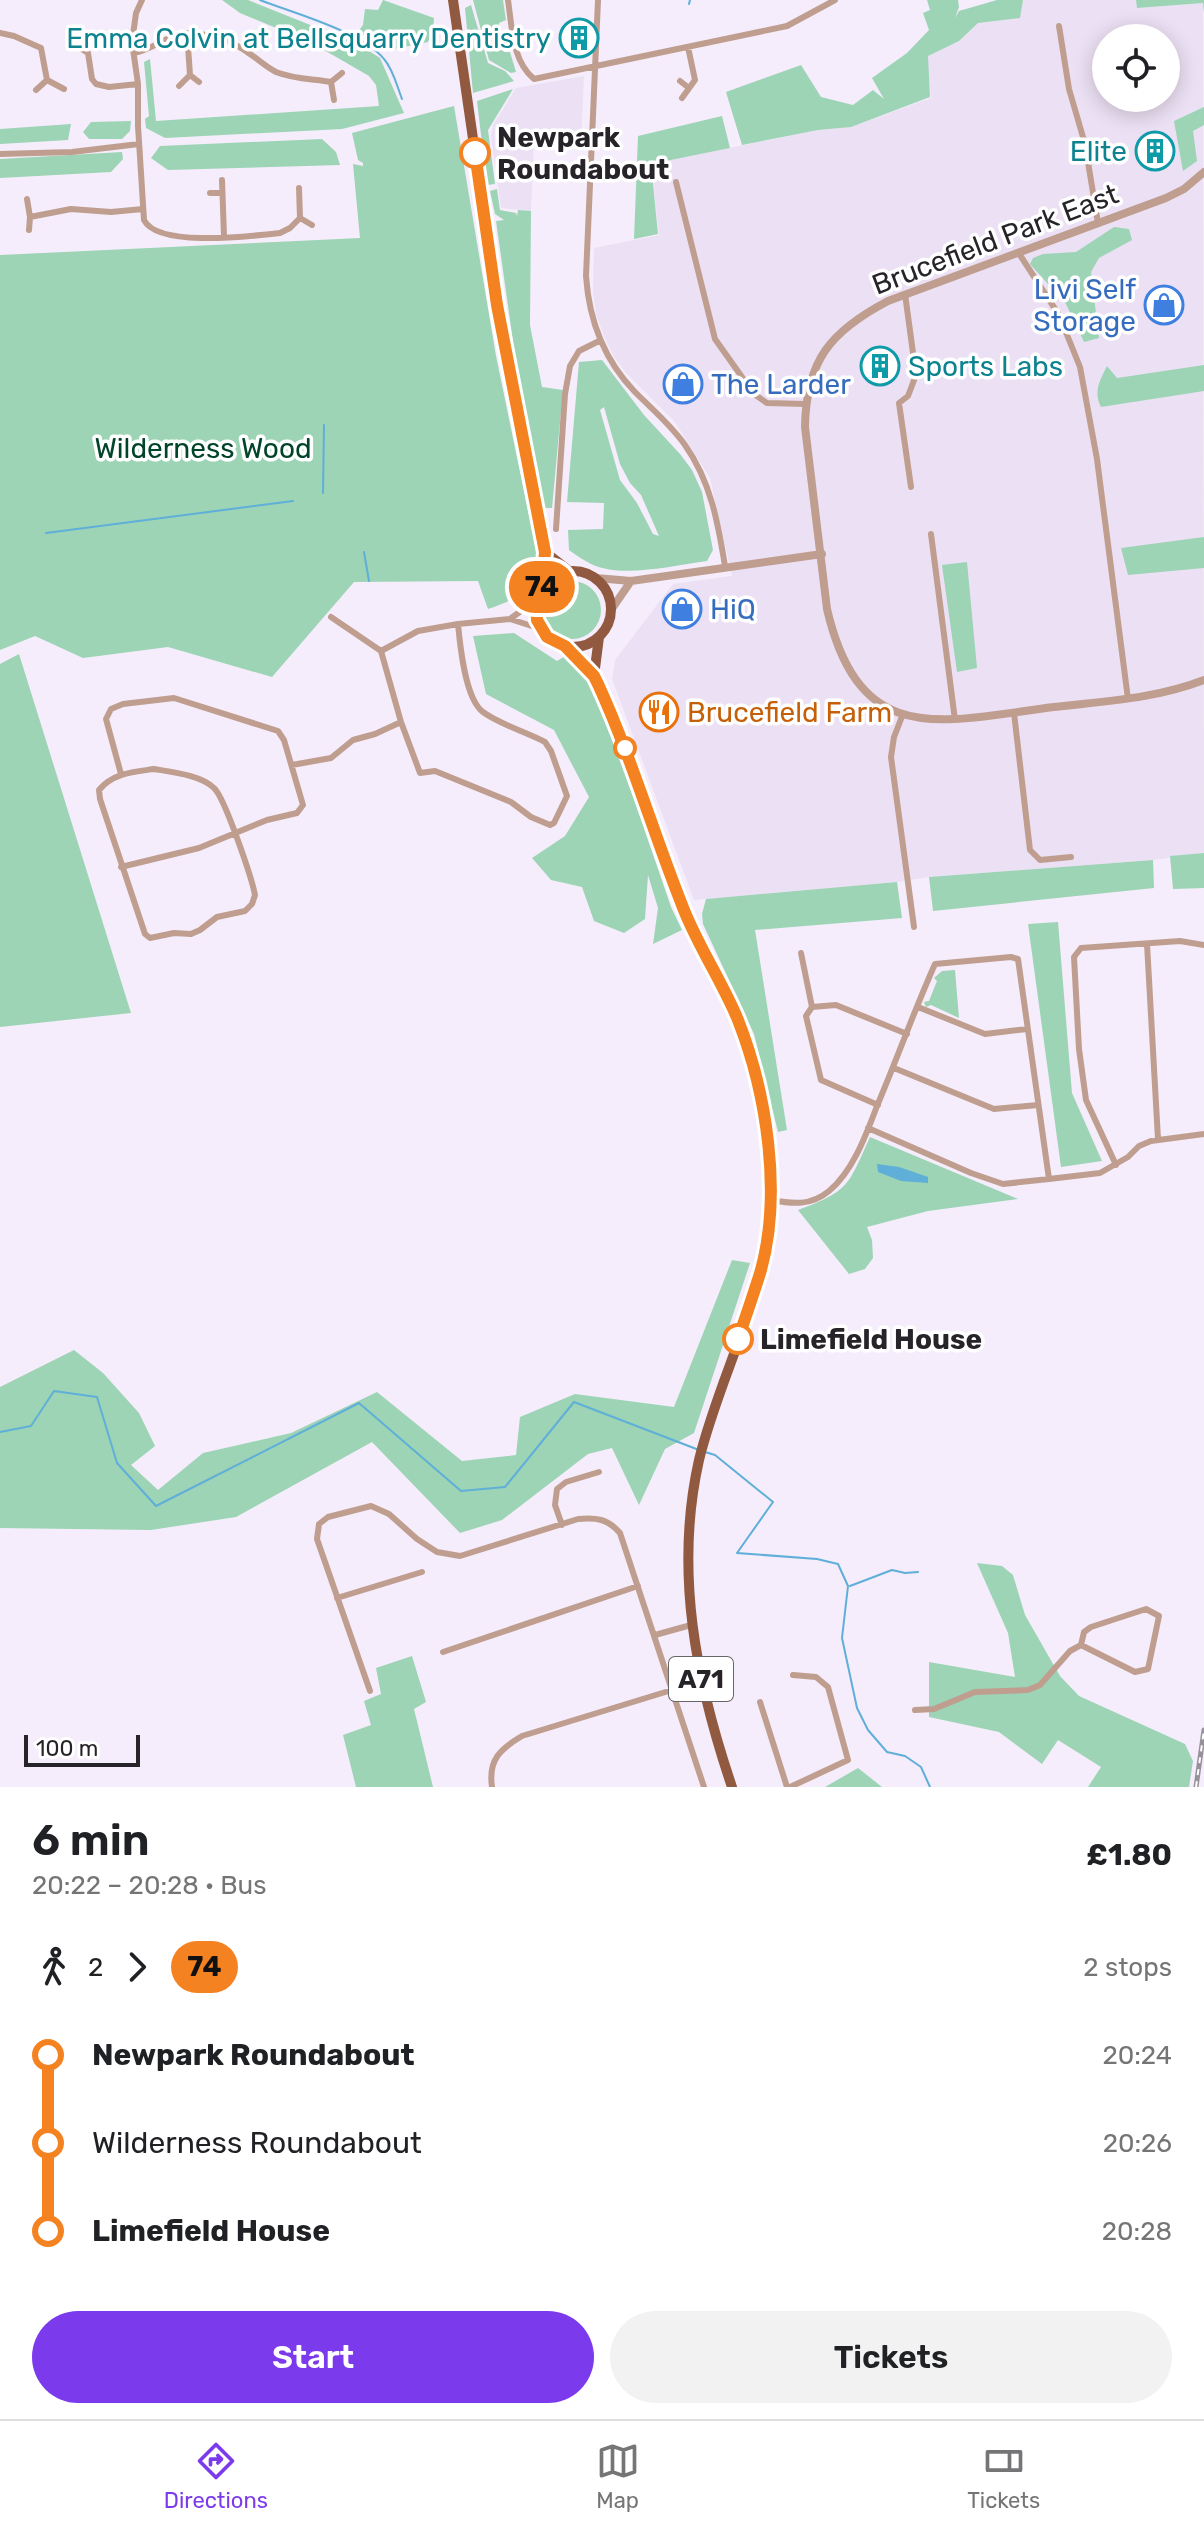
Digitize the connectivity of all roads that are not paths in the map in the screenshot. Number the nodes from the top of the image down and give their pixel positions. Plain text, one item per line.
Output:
1 (142, 0) edge
2 (453, 0) edge
3 (508, 0) edge
4 (598, 0) edge
5 (835, 0) edge
6 (1059, 26) dead end
7 (0, 33) edge
8 (187, 33) junction
9 (75, 45) dead end
10 (97, 46) dead end
11 (688, 47) junction
12 (88, 53) junction
13 (134, 53) junction
14 (594, 68) junction
15 (342, 73) dead end
16 (190, 75) junction
17 (47, 80) junction
18 (680, 81) dead end
19 (199, 82) dead end
20 (331, 82) junction
21 (138, 84) junction
22 (179, 86) dead end
23 (689, 88) junction
24 (64, 89) dead end
25 (36, 90) dead end
26 (682, 98) dead end
27 (334, 100) dead end
28 (139, 144) junction
29 (0, 154) edge
30 (1204, 172) edge
31 (222, 180) dead end
32 (676, 182) dead end
33 (299, 188) dead end
34 (210, 193) dead end
35 (222, 193) junction
36 (27, 199) dead end
37 (143, 209) junction
38 (30, 217) junction
39 (300, 218) junction
40 (1098, 223) junction
41 (312, 225) dead end
42 (29, 230) dead end
43 (224, 236) junction
44 (1018, 252) junction
45 (905, 294) junction
46 (599, 341) junction
47 (805, 404) junction
48 (911, 487) dead end
49 (556, 529) dead end
50 (931, 534) dead end
51 (545, 552) junction
52 (822, 554) junction
53 (725, 566) junction
54 (569, 571) junction
55 (596, 578) junction
56 (631, 581) junction
57 (542, 586) junction
58 (536, 600) junction
59 (611, 610) junction
60 (331, 617) dead end
61 (510, 619) junction
62 (458, 624) junction
63 (362, 627) dead end
64 (541, 629) junction
65 (355, 634) junction
66 (599, 637) junction
67 (565, 646) junction
68 (381, 651) junction
69 (594, 676) junction
70 (1204, 680) edge
71 (1128, 699) junction
72 (1014, 713) junction
73 (903, 714) junction
74 (955, 720) junction
75 (401, 722) junction
76 (292, 765) junction
77 (121, 774) junction
78 (234, 833) junction
79 (1071, 857) dead end
80 (121, 867) junction
81 (914, 927) dead end
82 (1147, 944) junction
83 (1204, 945) edge
84 (801, 953) dead end
85 (812, 1007) junction
86 (918, 1007) junction
87 (1027, 1029) junction
88 (907, 1034) junction
89 (894, 1068) junction
90 (878, 1105) junction
91 (1038, 1105) junction
92 (868, 1128) junction
93 (1204, 1134) edge
94 (1158, 1139) junction
95 (1116, 1165) junction
96 (1049, 1179) junction
97 (771, 1200) junction
98 (599, 1472) dead end
99 (562, 1525) junction
100 (422, 1572) dead end
101 (638, 1586) junction
102 (337, 1598) junction
103 (691, 1625) junction
104 (655, 1635) junction
105 (1081, 1645) junction
106 (443, 1652) dead end
107 (805, 1665) dead end
108 (804, 1674) junction
109 (793, 1675) dead end
110 (672, 1690) junction
111 (370, 1691) dead end
112 (760, 1702) dead end
113 (915, 1710) dead end
114 (703, 1785) edge
115 (492, 1787) edge
116 (693, 1787) edge
117 (732, 1787) edge
118 (788, 1787) edge

1 - 13 street
2 - 51 main road
3 - 14 street
4 - 14 street
5 - 11 street
6 - 40 street
7 - 17 street
8 - 13 street
8 - 16 street
8 - 20 street
9 - 12 street
10 - 12 street
11 - 14 street
11 - 23 street
12 - 21 street
13 - 21 street
14 - 46 street
15 - 20 street
16 - 19 street
16 - 22 street
17 - 24 street
17 - 25 street
18 - 23 street
20 - 27 street
21 - 28 street
23 - 26 street
28 - 29 street
28 - 37 street
30 - 40 street, Brucefield Park East
31 - 35 street
32 - 47 street
33 - 39 street
34 - 35 street
35 - 43 street
36 - 38 street
37 - 38 street
37 - 43 street
38 - 42 street
39 - 41 street
39 - 43 street
40 - 44 street, Brucefield Park East
44 - 45 street, Brucefield Park East
44 - 71 street
45 - 47 street, Brucefield Park East
45 - 48 street
46 - 49 street
46 - 53 street
47 - 52 street, Brucefield Park East
50 - 74 street
51 - 54 main road
51 - 57 main road
52 - 53 street
52 - 73 street, Brucefield Park East
53 - 56 street
54 - 55 main road
54 - 57 main road
55 - 56 street
55 - 59 main road
56 - 59 street
57 - 58 main road
58 - 61 street
58 - 64 main road
59 - 66 main road
60 - 65 street
61 - 62 street
61 - 64 street
62 - 68 street
62 - 75 street
63 - 65 street
64 - 67 main road, A71
65 - 68 street
66 - 67 main road
66 - 69 main road
67 - 69 main road, A71
68 - 75 street
69 - 97 main road, A71
70 - 71 street
71 - 72 street
72 - 74 street
72 - 79 street
73 - 74 street
73 - 81 street
75 - 76 street
76 - 77 street
76 - 78 street
77 - 78 street
77 - 80 street
78 - 80 street
78 - 80 street
82 - 83 street
82 - 94 street
82 - 95 street
84 - 85 street
85 - 88 street
85 - 90 street
86 - 87 street
86 - 87 street
86 - 88 street
87 - 91 street
88 - 89 street
89 - 90 street
89 - 91 street
90 - 92 street
91 - 96 street
92 - 96 street
92 - 97 street
93 - 94 street
94 - 95 street
95 - 96 street
97 - 103 main road, A71
98 - 99 street
99 - 101 street
99 - 102 street
100 - 102 street
101 - 104 street
101 - 106 street
102 - 111 street
103 - 104 street
103 - 117 main road, A71
104 - 110 street
105 - 105 street
105 - 113 street
107 - 108 street
108 - 109 street
108 - 118 street
110 - 114 street
110 - 115 street
112 - 118 street
114 - 116 street

